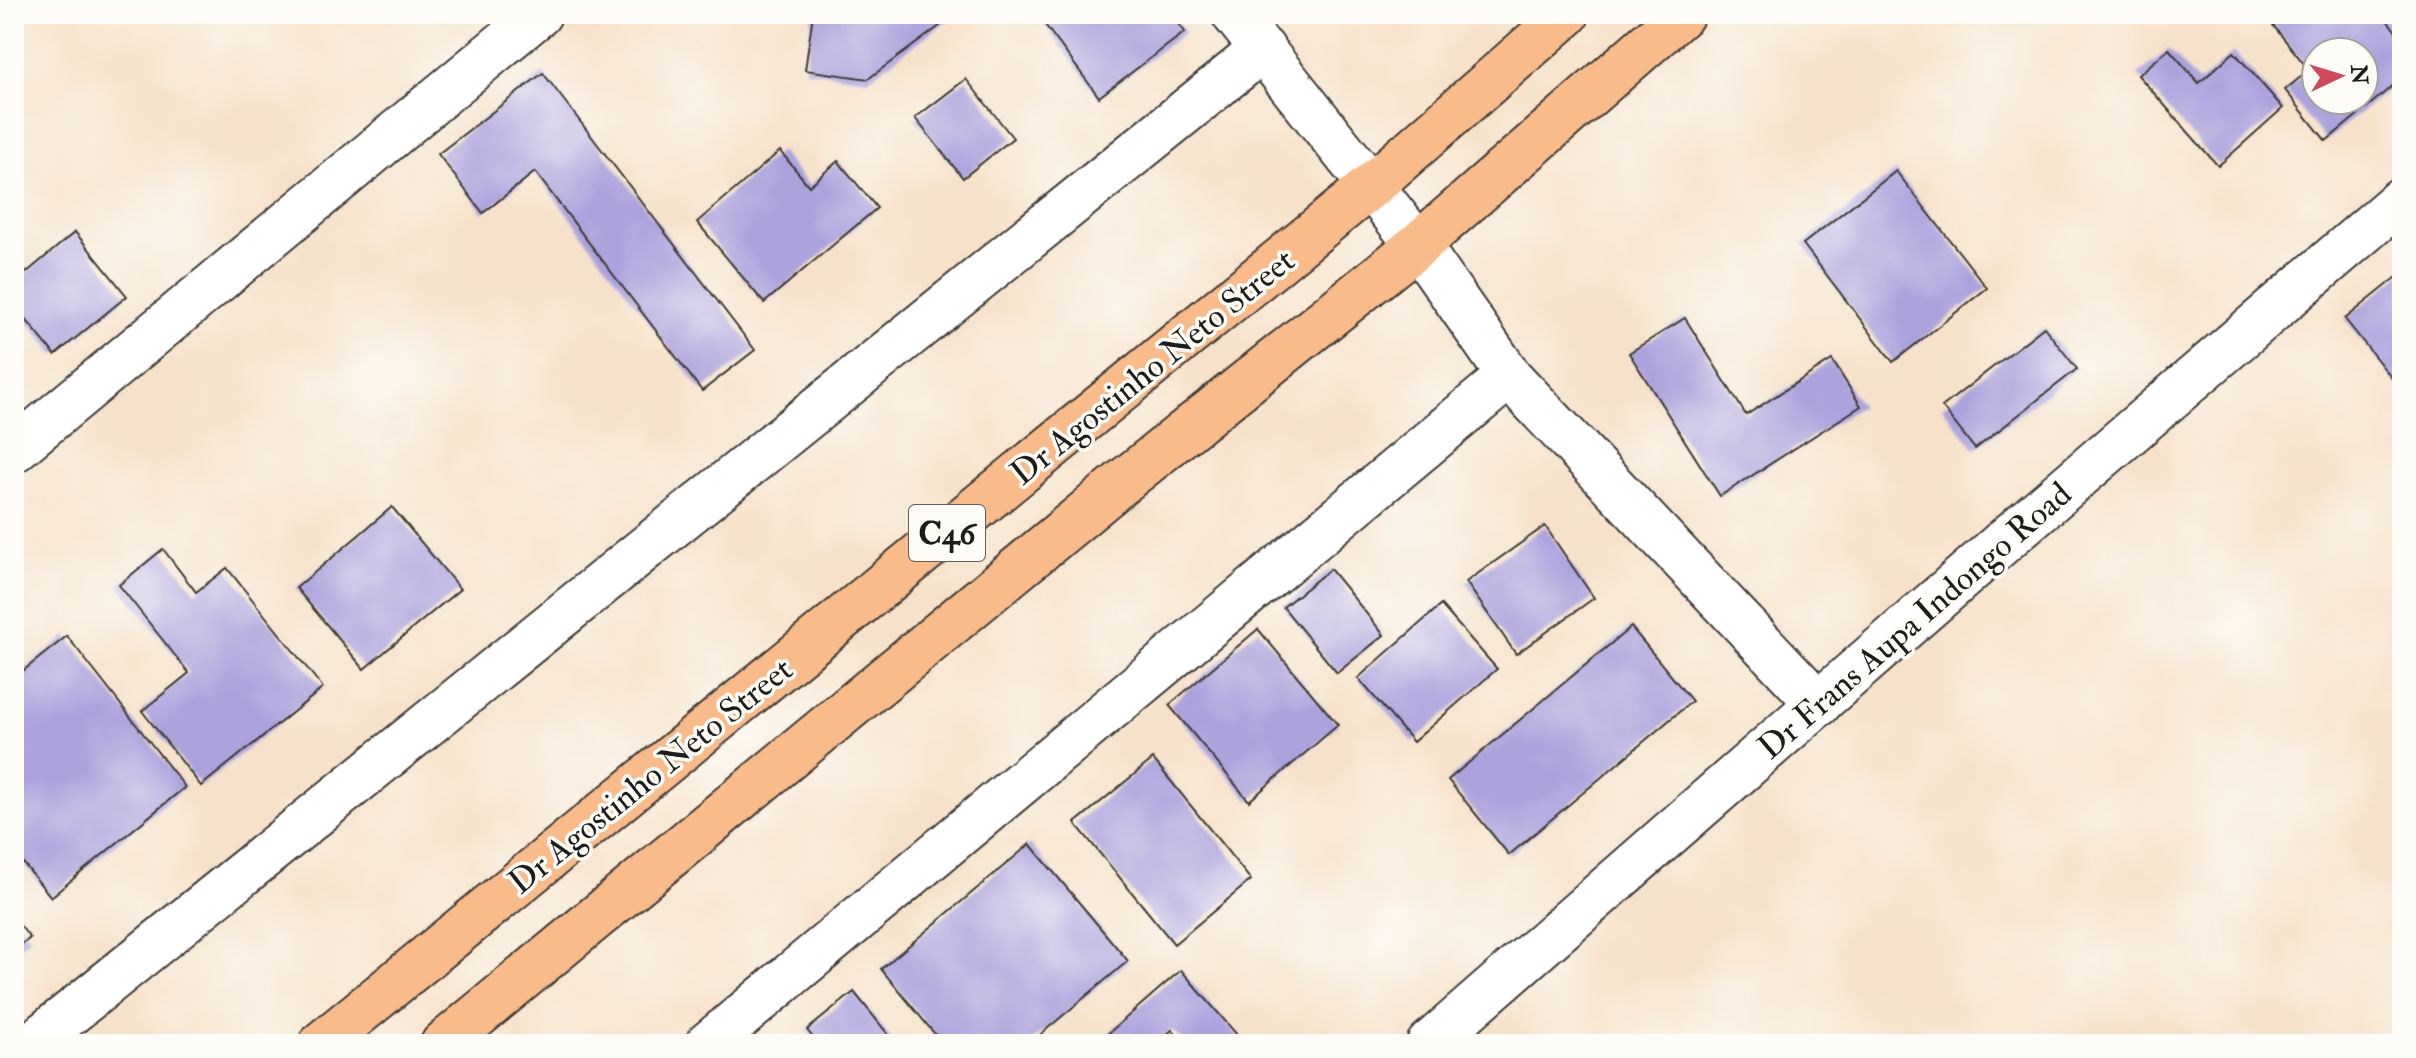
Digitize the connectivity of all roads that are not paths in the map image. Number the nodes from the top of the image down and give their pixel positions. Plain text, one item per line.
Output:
1 (539, 14) edge
2 (1234, 14) edge
3 (1567, 14) edge
4 (1682, 14) edge
5 (1263, 49) junction
6 (1372, 185) junction
7 (2402, 199) edge
8 (1418, 245) junction
9 (1509, 376) junction
10 (14, 450) edge
11 (1819, 704) junction
12 (32, 1044) edge
13 (321, 1044) edge
14 (443, 1044) edge
15 (708, 1044) edge
16 (1429, 1044) edge

1 - 10 street
2 - 5 street
3 - 6 main road, Dr Agostinho Neto Street / C46
4 - 8 main road, C46
5 - 6 street
5 - 12 street
6 - 8 street
6 - 13 main road, Dr Agostinho Neto Street / C46
7 - 11 street, Dr Frans Aupa Indongo Road
8 - 9 street
8 - 14 main road, C46
9 - 11 street
9 - 15 street
11 - 16 street, Dr Frans Aupa Indongo Road

